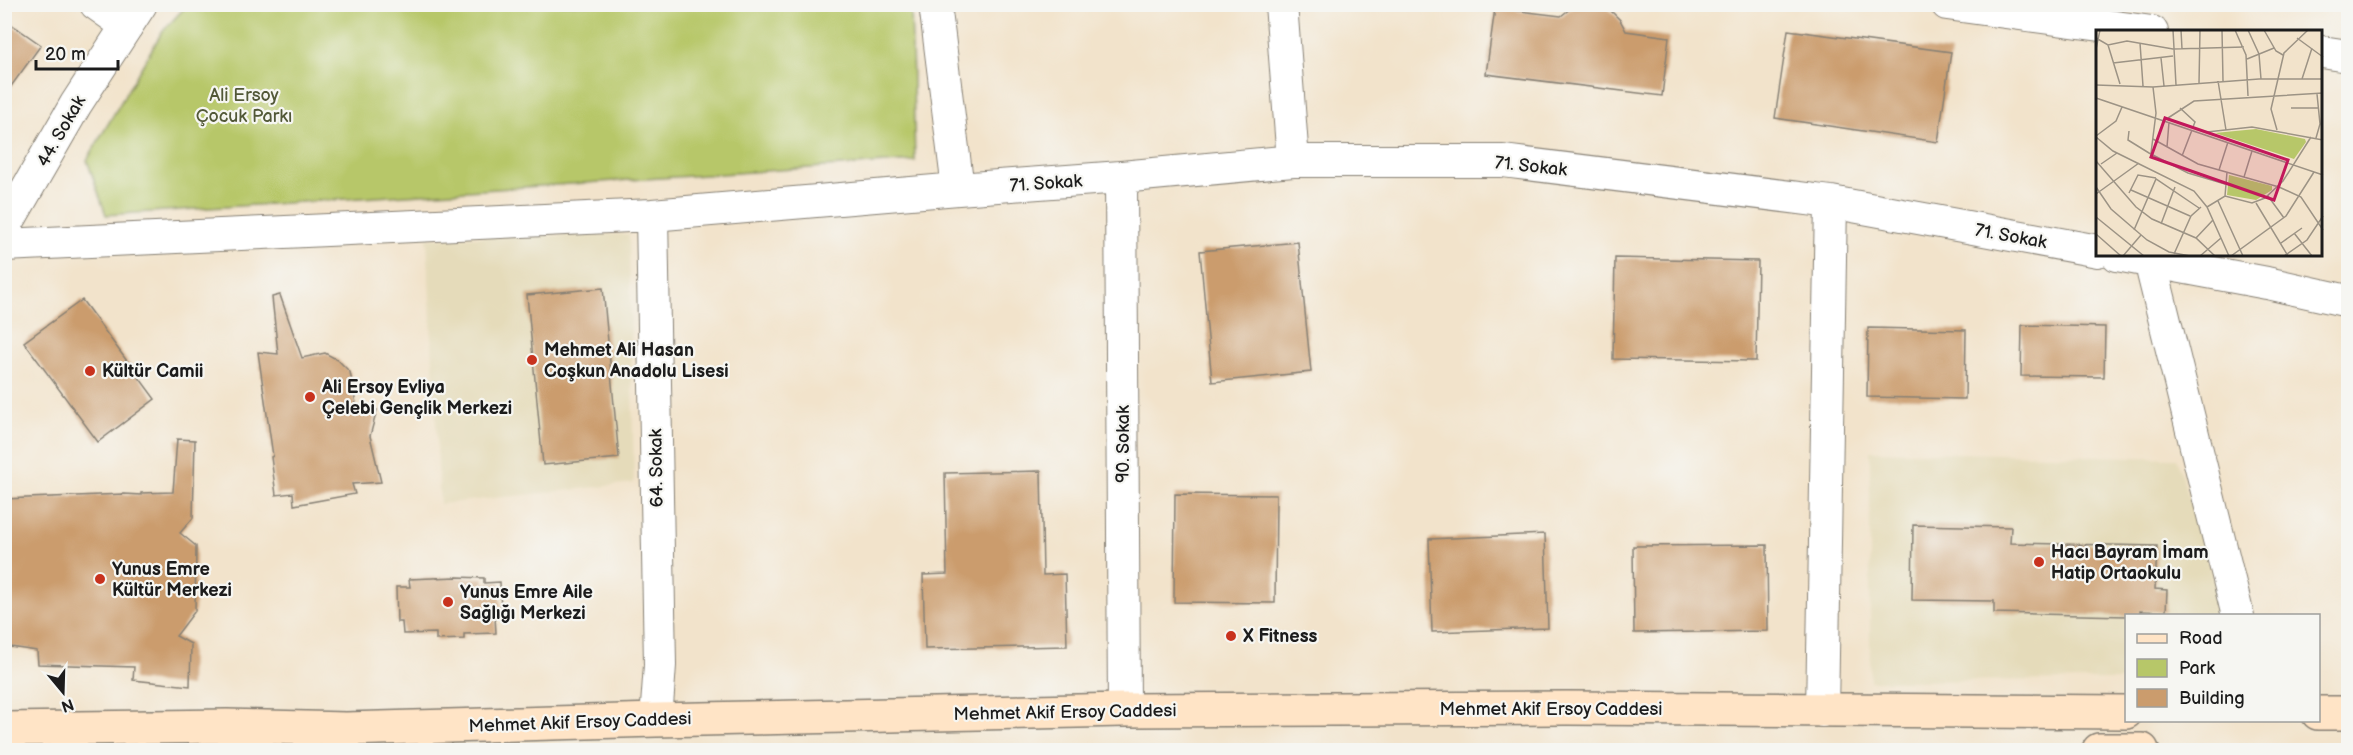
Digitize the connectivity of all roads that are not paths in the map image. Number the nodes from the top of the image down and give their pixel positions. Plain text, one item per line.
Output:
1 (96, 4) edge
2 (935, 4) edge
3 (1281, 4) edge
4 (1965, 6) edge
5 (134, 15) edge
6 (2138, 30) edge
7 (2323, 52) edge
8 (2349, 56) edge
9 (1293, 161) junction
10 (1121, 177) junction
11 (958, 189) junction
12 (1831, 202) junction
13 (652, 216) junction
14 (4, 229) edge
15 (4, 245) edge
16 (2096, 252) edge
17 (2122, 256) edge
18 (2150, 261) junction
19 (2349, 301) edge
20 (2238, 614) edge
21 (1124, 710) junction
22 (1822, 711) junction
23 (2125, 712) edge
24 (2320, 712) edge
25 (2349, 713) edge
26 (656, 720) junction
27 (4, 729) edge
28 (2100, 750) edge
29 (2142, 750) edge

1 - 5 street
2 - 11 street
3 - 9 street
4 - 6 street
5 - 14 street, 44. Sokak
7 - 8 street
9 - 10 street, 71. Sokak
9 - 12 street, 71. Sokak
10 - 11 street, 71. Sokak
10 - 21 street, 90. Sokak
11 - 13 street, 71. Sokak
12 - 16 street, 71. Sokak
12 - 22 street
13 - 15 street, 71. Sokak
13 - 26 street, 64. Sokak
17 - 18 street
18 - 19 street
18 - 20 street
21 - 22 main road, Mehmet Akif Ersoy Caddesi
21 - 26 main road, Mehmet Akif Ersoy Caddesi
22 - 23 main road, Mehmet Akif Ersoy Caddesi
24 - 25 main road
26 - 27 main road, Mehmet Akif Ersoy Caddesi
28 - 29 main road

